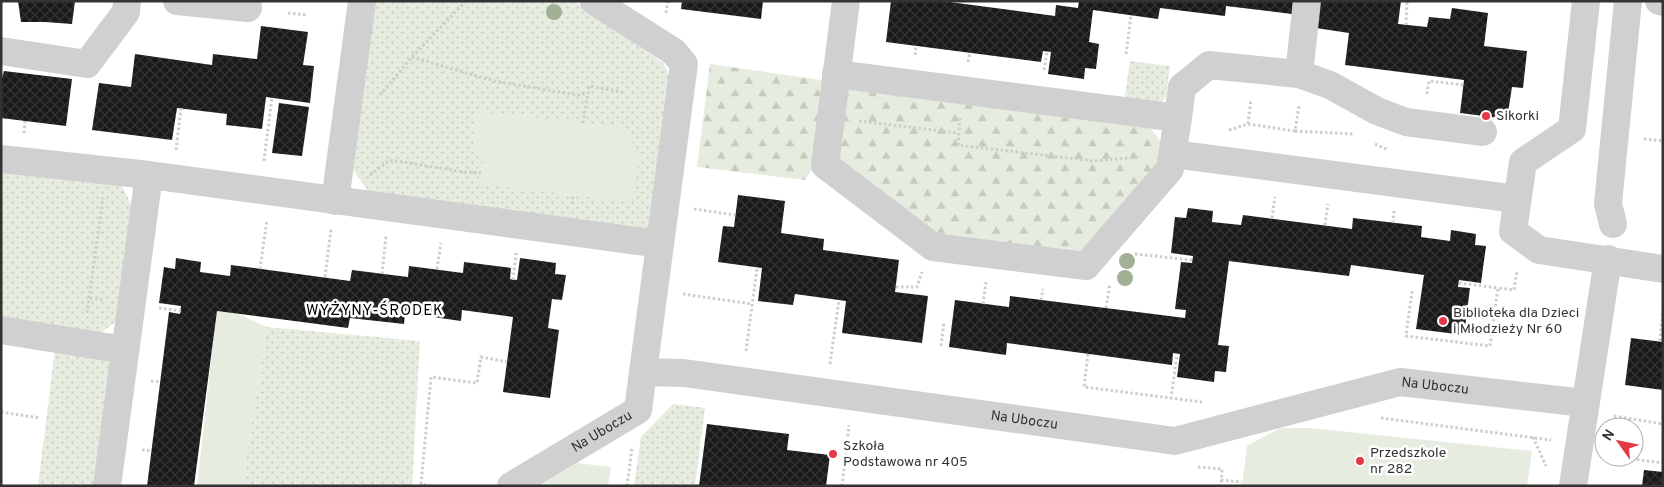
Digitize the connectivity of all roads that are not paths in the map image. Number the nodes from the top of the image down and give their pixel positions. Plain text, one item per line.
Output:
1 (128, 1) edge
2 (177, 1) edge
3 (362, 1) edge
4 (594, 1) edge
5 (846, 1) edge
6 (1307, 1) edge
7 (1586, 1) edge
8 (1628, 1) edge
9 (248, 8) dead end
10 (1, 51) edge
11 (1578, 72) junction
12 (836, 74) junction
13 (1299, 74) junction
14 (1620, 79) junction
15 (1178, 118) junction
16 (1483, 132) dead end
17 (1173, 154) junction
18 (1, 160) edge
19 (161, 177) junction
20 (1517, 199) junction
21 (334, 210) junction
22 (1613, 224) dead end
23 (660, 244) junction
24 (1608, 259) junction
25 (1663, 269) edge
26 (1, 330) edge
27 (125, 350) junction
28 (644, 372) junction
29 (1584, 407) junction
30 (107, 486) edge
31 (511, 486) edge
32 (1574, 486) edge

1 - 10 street
2 - 9 street
3 - 21 street
4 - 23 street
5 - 12 street
6 - 13 street
7 - 11 street
8 - 14 street
11 - 14 street
11 - 20 street
12 - 15 street
12 - 17 street
13 - 15 street
13 - 16 street
14 - 22 street
15 - 17 street
17 - 20 street
18 - 19 street
19 - 21 street
19 - 27 street
20 - 24 street
21 - 23 street
23 - 28 street
24 - 25 street
24 - 29 street
26 - 27 street
27 - 30 street
28 - 29 street, Na Uboczu
28 - 31 street, Na Uboczu
29 - 32 street

